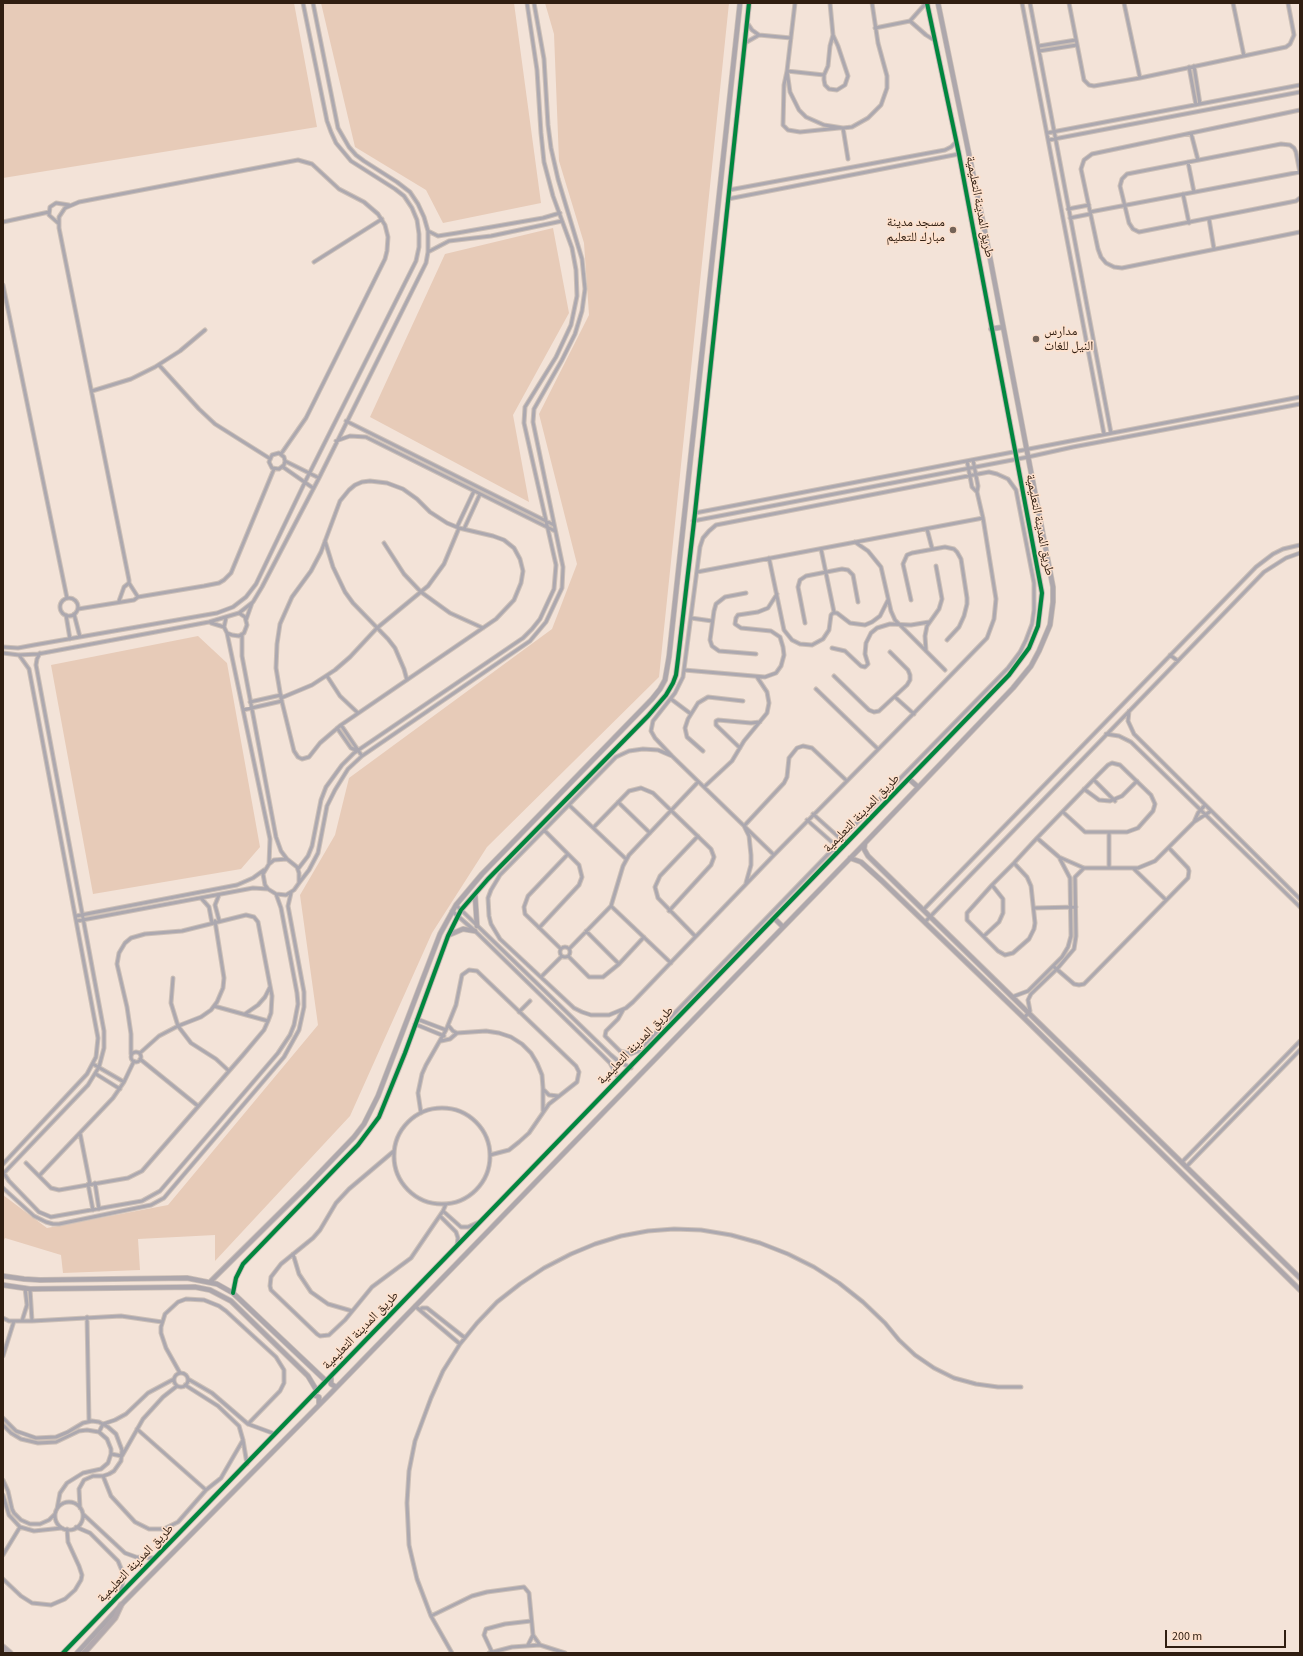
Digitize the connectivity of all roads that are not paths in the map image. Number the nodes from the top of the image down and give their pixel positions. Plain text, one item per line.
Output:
1 (303, 3) edge
2 (313, 3) edge
3 (527, 3) edge
4 (534, 3) edge
5 (740, 3) edge
6 (750, 3) edge
7 (795, 3) edge
8 (830, 3) edge
9 (872, 3) edge
10 (927, 3) edge
11 (938, 3) edge
12 (1030, 3) edge
13 (1069, 3) edge
14 (1124, 3) edge
15 (1233, 3) edge
16 (1288, 3) edge
17 (1022, 4) edge
18 (910, 21) junction
19 (1034, 22) junction
20 (747, 23) junction
21 (1026, 24) junction
22 (875, 28) junction
23 (759, 35) junction
24 (833, 35) junction
25 (791, 38) junction
26 (934, 40) junction
27 (1076, 40) junction
28 (745, 43) junction
29 (1077, 45) junction
30 (1039, 46) junction
31 (1040, 51) junction
32 (1244, 56) junction
33 (1194, 66) junction
34 (1189, 68) junction
35 (787, 71) junction
36 (824, 75) junction
37 (1140, 78) junction
38 (1300, 85) edge
39 (1300, 92) edge
40 (1200, 104) junction
41 (1196, 105) junction
42 (1300, 110) edge
43 (842, 128) junction
44 (1055, 132) junction
45 (1047, 133) junction
46 (1191, 133) junction
47 (1056, 138) junction
48 (1049, 140) junction
49 (956, 142) junction
50 (959, 154) junction
51 (848, 159) dead end
52 (1198, 160) junction
53 (1188, 162) junction
54 (1300, 172) edge
55 (729, 190) junction
56 (1194, 192) junction
57 (1183, 194) junction
58 (1300, 198) edge
59 (728, 200) junction
60 (69, 205) junction
61 (1125, 205) junction
62 (1089, 206) junction
63 (1068, 209) junction
64 (48, 212) junction
65 (560, 213) junction
66 (1090, 213) junction
67 (1070, 218) junction
68 (382, 219) junction
69 (1208, 219) junction
70 (562, 221) junction
71 (3, 222) edge
72 (58, 223) junction
73 (1189, 223) junction
74 (428, 231) junction
75 (1300, 232) edge
76 (987, 242) junction
77 (976, 244) junction
78 (1214, 249) junction
79 (428, 252) junction
80 (314, 262) dead end
81 (3, 285) edge
82 (1003, 327) junction
83 (991, 329) junction
84 (205, 330) dead end
85 (159, 365) junction
86 (92, 391) junction
87 (1300, 397) edge
88 (1300, 404) edge
89 (346, 421) junction
90 (1111, 433) junction
91 (1104, 434) junction
92 (336, 441) junction
93 (1028, 450) junction
94 (1016, 452) junction
95 (281, 454) junction
96 (1028, 457) junction
97 (269, 458) junction
98 (1016, 459) junction
99 (285, 460) junction
100 (973, 460) junction
101 (967, 461) junction
102 (283, 467) junction
103 (975, 467) junction
104 (968, 468) junction
105 (274, 469) junction
106 (310, 472) junction
107 (976, 474) junction
108 (970, 475) junction
109 (318, 478) junction
110 (305, 482) junction
111 (313, 488) junction
112 (474, 491) junction
113 (977, 492) junction
114 (480, 494) junction
115 (695, 513) junction
116 (983, 518) junction
117 (546, 520) junction
118 (693, 521) junction
119 (684, 523) junction
120 (554, 525) junction
121 (458, 527) junction
122 (547, 527) junction
123 (927, 528) junction
124 (464, 529) junction
125 (555, 531) junction
126 (325, 541) junction
127 (384, 542) dead end
128 (855, 542) junction
129 (1300, 545) edge
130 (932, 548) junction
131 (822, 549) junction
132 (1300, 554) edge
133 (769, 558) junction
134 (936, 566) dead end
135 (697, 572) junction
136 (826, 572) junction
137 (129, 583) junction
138 (421, 592) junction
139 (746, 593) dead end
140 (777, 594) junction
141 (138, 597) junction
142 (67, 598) junction
143 (888, 600) junction
144 (910, 600) dead end
145 (119, 601) junction
146 (253, 602) junction
147 (858, 602) dead end
148 (78, 609) junction
149 (228, 610) junction
150 (834, 612) junction
151 (239, 613) junction
152 (74, 614) junction
153 (66, 616) junction
154 (231, 616) junction
155 (226, 618) junction
156 (691, 618) junction
157 (246, 620) junction
158 (712, 621) junction
159 (209, 622) junction
160 (929, 622) junction
161 (805, 623) dead end
162 (898, 624) junction
163 (224, 627) junction
164 (77, 628) junction
165 (377, 628) junction
166 (483, 628) junction
167 (68, 630) junction
168 (227, 633) junction
169 (786, 633) junction
170 (242, 634) junction
171 (80, 637) junction
172 (780, 637) junction
173 (70, 639) junction
174 (946, 640) dead end
175 (3, 647) edge
176 (23, 647) junction
177 (832, 648) dead end
178 (926, 651) junction
179 (890, 652) dead end
180 (3, 653) edge
181 (40, 653) junction
182 (756, 654) dead end
183 (1170, 654) junction
184 (19, 655) junction
185 (25, 655) junction
186 (1178, 661) junction
187 (684, 670) junction
188 (945, 670) dead end
189 (327, 676) junction
190 (834, 676) dead end
191 (757, 677) junction
192 (407, 680) junction
193 (816, 689) dead end
194 (895, 697) junction
195 (281, 698) junction
196 (672, 699) junction
197 (743, 701) dead end
198 (250, 702) junction
199 (251, 708) junction
200 (243, 710) junction
201 (1129, 711) junction
202 (358, 713) junction
203 (691, 714) junction
204 (914, 714) junction
205 (760, 722) junction
206 (341, 725) junction
207 (337, 728) junction
208 (1106, 734) junction
209 (740, 748) junction
210 (878, 749) junction
211 (358, 750) junction
212 (703, 751) dead end
213 (362, 756) junction
214 (672, 756) junction
215 (909, 779) junction
216 (847, 780) junction
217 (1094, 780) junction
218 (1137, 781) junction
219 (698, 782) junction
220 (918, 787) junction
221 (704, 788) junction
222 (1084, 789) junction
223 (563, 790) junction
224 (569, 796) junction
225 (1115, 800) junction
226 (618, 802) junction
227 (569, 805) junction
228 (1205, 805) junction
229 (671, 810) junction
230 (1200, 810) junction
231 (1211, 811) junction
232 (1063, 812) junction
233 (813, 814) junction
234 (1206, 815) junction
235 (807, 820) junction
236 (1194, 822) junction
237 (744, 826) junction
238 (594, 827) junction
239 (544, 830) junction
240 (650, 833) junction
241 (1109, 833) junction
242 (698, 836) junction
243 (1037, 838) junction
244 (841, 839) junction
245 (848, 842) junction
246 (865, 843) junction
247 (835, 847) junction
248 (1169, 848) junction
249 (568, 854) junction
250 (774, 855) junction
251 (836, 855) junction
252 (1059, 856) junction
253 (850, 858) junction
254 (287, 859) junction
255 (626, 859) junction
256 (1014, 863) junction
257 (269, 864) junction
258 (1084, 868) junction
259 (1110, 868) junction
260 (265, 869) junction
261 (298, 869) junction
262 (1134, 869) junction
263 (299, 883) junction
264 (745, 884) junction
265 (992, 885) junction
266 (268, 889) junction
267 (291, 893) junction
268 (276, 894) junction
269 (475, 894) junction
270 (219, 895) junction
271 (201, 898) junction
272 (1300, 899) edge
273 (1166, 900) junction
274 (456, 905) junction
275 (611, 906) junction
276 (1070, 907) junction
277 (1076, 907) junction
278 (1034, 908) junction
279 (1300, 908) edge
280 (461, 910) junction
281 (923, 910) junction
282 (452, 911) junction
283 (670, 911) junction
284 (82, 915) junction
285 (76, 916) junction
286 (458, 916) junction
287 (930, 917) junction
288 (775, 919) junction
289 (83, 920) junction
290 (77, 921) junction
291 (215, 921) junction
292 (925, 922) junction
293 (477, 926) junction
294 (783, 927) junction
295 (539, 928) junction
296 (475, 931) junction
297 (586, 931) junction
298 (448, 936) junction
299 (695, 936) junction
300 (984, 936) junction
301 (644, 937) junction
302 (568, 948) junction
303 (561, 949) junction
304 (562, 956) junction
305 (568, 956) junction
306 (671, 963) junction
307 (619, 964) junction
308 (1053, 966) junction
309 (1057, 969) junction
310 (541, 977) junction
311 (173, 978) dead end
312 (270, 988) junction
313 (1012, 997) junction
314 (530, 1001) dead end
315 (214, 1006) junction
316 (623, 1009) junction
317 (519, 1012) junction
318 (1030, 1013) junction
319 (245, 1014) junction
320 (1024, 1018) junction
321 (268, 1022) junction
322 (416, 1022) junction
323 (448, 1025) junction
324 (178, 1026) junction
325 (446, 1030) junction
326 (457, 1033) junction
327 (444, 1036) junction
328 (441, 1041) junction
329 (1300, 1041) edge
330 (1300, 1050) edge
331 (140, 1053) junction
332 (131, 1054) junction
333 (140, 1059) junction
334 (134, 1061) junction
335 (93, 1064) junction
336 (99, 1067) junction
337 (631, 1068) junction
338 (229, 1071) junction
339 (96, 1074) junction
340 (620, 1080) junction
341 (124, 1082) junction
342 (543, 1088) junction
343 (120, 1089) junction
344 (558, 1095) junction
345 (198, 1106) junction
346 (543, 1112) junction
347 (421, 1113) junction
348 (80, 1133) junction
349 (1153, 1134) junction
350 (1148, 1140) junction
351 (394, 1151) junction
352 (490, 1155) junction
353 (1182, 1162) junction
354 (26, 1163) dead end
355 (3, 1164) edge
356 (1186, 1167) junction
357 (533, 1169) junction
358 (3, 1173) edge
359 (39, 1176) junction
360 (541, 1177) junction
361 (95, 1183) junction
362 (89, 1184) junction
363 (3, 1188) edge
364 (446, 1204) junction
365 (99, 1209) junction
366 (93, 1210) junction
367 (443, 1211) junction
368 (440, 1216) junction
369 (482, 1221) junction
370 (461, 1227) junction
371 (456, 1232) junction
372 (457, 1248) junction
373 (1273, 1252) junction
374 (293, 1254) junction
375 (1267, 1257) junction
376 (3, 1276) edge
377 (142, 1278) junction
378 (1300, 1278) edge
379 (27, 1280) junction
380 (210, 1282) junction
381 (3, 1285) edge
382 (25, 1288) junction
383 (142, 1288) junction
384 (30, 1289) junction
385 (1300, 1290) edge
386 (233, 1293) junction
387 (415, 1306) junction
388 (352, 1310) junction
389 (420, 1310) junction
390 (87, 1317) junction
391 (3, 1318) edge
392 (14, 1321) junction
393 (22, 1321) junction
394 (32, 1321) junction
395 (162, 1322) junction
396 (465, 1338) junction
397 (460, 1344) junction
398 (3, 1356) edge
399 (180, 1373) junction
400 (331, 1376) junction
401 (174, 1378) junction
402 (188, 1379) junction
403 (326, 1381) junction
404 (185, 1385) junction
405 (177, 1386) junction
406 (1021, 1387) dead end
407 (336, 1388) junction
408 (315, 1393) junction
409 (319, 1405) junction
410 (3, 1418) edge
411 (89, 1421) junction
412 (103, 1424) junction
413 (248, 1424) junction
414 (3, 1425) edge
415 (137, 1429) junction
416 (99, 1432) junction
417 (276, 1434) junction
418 (49, 1438) junction
419 (243, 1440) junction
420 (50, 1443) junction
421 (111, 1454) junction
422 (122, 1456) junction
423 (247, 1464) junction
424 (103, 1476) junction
425 (3, 1480) edge
426 (206, 1490) junction
427 (3, 1495) edge
428 (57, 1508) junction
429 (80, 1508) junction
430 (12, 1509) junction
431 (6, 1511) junction
432 (55, 1514) junction
433 (83, 1514) junction
434 (20, 1527) junction
435 (76, 1527) junction
436 (62, 1528) junction
437 (66, 1529) junction
438 (3, 1555) edge
439 (155, 1558) junction
440 (3, 1579) edge
441 (120, 1594) junction
442 (121, 1605) junction
443 (431, 1616) junction
444 (94, 1621) junction
445 (531, 1621) junction
446 (101, 1627) junction
447 (533, 1635) junction
448 (540, 1645) junction
449 (528, 1646) junction
450 (3, 1647) edge
451 (502, 1651) edge
452 (10, 1653) edge
453 (63, 1653) edge
454 (77, 1653) edge
455 (84, 1653) edge
456 (452, 1653) edge
457 (490, 1653) edge
458 (565, 1653) edge

1 - 106 street
2 - 74 street
3 - 65 street
4 - 120 street
5 - 119 street
6 - 20 street
7 - 25 street
8 - 24 street
9 - 22 street
10 - 18 street
10 - 26 street, طريق المدينة التعليمية
11 - 76 street, طريق المدينة التعليمية
12 - 17 street
12 - 19 street
13 - 27 street
14 - 37 street
15 - 32 street
16 - 32 street
17 - 21 street
18 - 22 street
18 - 26 street
19 - 21 street
19 - 30 street
20 - 23 street
20 - 28 street
21 - 45 street
22 - 43 street
23 - 25 street
23 - 28 street
24 - 36 street
24 - 36 street
25 - 35 street
26 - 49 street, طريق المدينة التعليمية
27 - 29 street
27 - 30 street
28 - 55 street
29 - 31 street
29 - 37 street
30 - 31 street
31 - 44 street
32 - 33 street
33 - 34 street
33 - 40 street
34 - 37 street
34 - 41 street
35 - 36 street
35 - 43 street
35 - 43 street
38 - 40 street
39 - 47 street
40 - 41 street
41 - 44 street
42 - 46 street
43 - 51 street
44 - 45 street
44 - 47 street
45 - 48 street
46 - 52 street
46 - 62 street
47 - 48 street
47 - 63 street
48 - 91 street
49 - 50 street, طريق المدينة التعليمية
49 - 55 street
50 - 59 street
50 - 77 street, طريق المدينة التعليمية
52 - 53 street
52 - 54 street
53 - 56 street
53 - 61 street
54 - 56 street
55 - 59 street
56 - 57 street
57 - 61 street
57 - 73 street
58 - 69 street
59 - 115 street
60 - 64 street
60 - 68 street
60 - 72 street
61 - 66 street
61 - 73 street
62 - 63 street
62 - 66 street
63 - 67 street
64 - 71 street
64 - 72 street
65 - 70 street
65 - 74 street
66 - 67 street
66 - 78 street
67 - 90 street
68 - 80 street
68 - 95 street
69 - 73 street
69 - 78 street
70 - 79 street
70 - 117 street
72 - 86 street
74 - 79 street
75 - 78 street
76 - 77 street
76 - 82 street, طريق المدينة التعليمية
77 - 83 street, طريق المدينة التعليمية
79 - 89 street
81 - 142 street
82 - 83 street
82 - 93 street, طريق المدينة التعليمية
83 - 94 street, طريق المدينة التعليمية
84 - 85 street
85 - 86 street
85 - 97 street
86 - 137 street
87 - 90 street
88 - 96 street
89 - 92 street
89 - 117 street
90 - 91 street
91 - 93 street
92 - 109 street
92 - 112 street
93 - 94 street
93 - 96 street, طريق المدينة التعليمية
94 - 98 street, طريق المدينة التعليمية
94 - 100 street
95 - 97 street
95 - 99 street
96 - 98 street
96 - 220 street, طريق المدينة التعليمية
97 - 105 street
98 - 103 street
98 - 215 street, طريق المدينة التعليمية
99 - 102 street
99 - 106 street
100 - 101 street
100 - 103 street
101 - 104 street
101 - 115 street
102 - 105 street
102 - 110 street
103 - 104 street
103 - 107 street
104 - 108 street
104 - 118 street
105 - 141 street
106 - 109 street
106 - 110 street
107 - 108 street
107 - 113 street
107 - 244 street
108 - 113 street
108 - 135 street
109 - 111 street
110 - 111 street
110 - 149 street
111 - 146 street
112 - 114 street
112 - 121 street
113 - 116 street
114 - 122 street
114 - 124 street
115 - 118 street
116 - 123 street
116 - 204 street
117 - 120 street
117 - 122 street
118 - 119 street
118 - 224 street
119 - 223 street
120 - 125 street
121 - 124 street
121 - 126 street
121 - 138 street
122 - 125 street
122 - 211 street
123 - 128 street
123 - 130 street
124 - 166 street
125 - 213 street
126 - 165 street
126 - 195 street
127 - 138 street
128 - 131 street
128 - 143 street
129 - 183 street
130 - 144 street
130 - 174 street
131 - 133 street
131 - 136 street
132 - 186 street
133 - 135 street
133 - 140 street
134 - 160 street
135 - 156 street
136 - 147 street
136 - 150 street
136 - 161 street
137 - 141 street
137 - 145 street
138 - 165 street
138 - 166 street
139 - 158 street
140 - 169 street
140 - 172 street
141 - 145 street
142 - 148 street
142 - 153 street
143 - 150 street
143 - 162 street
145 - 148 street
146 - 151 street
146 - 157 street
148 - 152 street
149 - 154 street
149 - 171 street
150 - 169 street
151 - 154 street
151 - 157 street
152 - 153 street
152 - 164 street
153 - 167 street
154 - 155 street
155 - 159 street
155 - 163 street
156 - 158 street
156 - 187 street
157 - 170 street
158 - 182 street
159 - 163 street
159 - 181 street
160 - 162 street
160 - 178 street
162 - 177 street
162 - 178 street
163 - 168 street
164 - 167 street
164 - 171 street
165 - 189 street
165 - 192 street
166 - 192 street
167 - 173 street
168 - 170 street
168 - 200 street
169 - 172 street
170 - 198 street
171 - 173 street
172 - 191 street
173 - 176 street
175 - 176 street
176 - 185 street
178 - 188 street
179 - 194 street
180 - 184 street
181 - 185 street
181 - 284 street
183 - 186 street
183 - 281 street
184 - 185 street
184 - 285 street
186 - 201 street
187 - 191 street
187 - 196 street
189 - 195 street
189 - 202 street
190 - 194 street
191 - 205 street
192 - 202 street
193 - 210 street
194 - 204 street
195 - 198 street
195 - 199 street
195 - 207 street
196 - 203 street
196 - 214 street
197 - 203 street
198 - 199 street
199 - 200 street
199 - 254 street
200 - 257 street
201 - 208 street
201 - 228 street
202 - 206 street
203 - 212 street
204 - 210 street
205 - 209 street
205 - 209 street
206 - 207 street
206 - 211 street
207 - 211 street
208 - 230 street
208 - 287 street
209 - 221 street
210 - 216 street
211 - 213 street
211 - 261 street
213 - 263 street
214 - 219 street
214 - 227 street
215 - 220 street
215 - 245 street, طريق المدينة التعليمية
216 - 233 street
216 - 237 street
217 - 218 street
217 - 222 street
217 - 225 street
218 - 225 street
218 - 241 street
219 - 221 street
219 - 229 street
220 - 246 street, طريق المدينة التعليمية
221 - 237 street
222 - 225 street
222 - 232 street
223 - 224 street
223 - 274 street
224 - 269 street
226 - 229 street
226 - 238 street
226 - 240 street
227 - 238 street
227 - 239 street
228 - 230 street
228 - 231 street
229 - 240 street
229 - 242 street
230 - 234 street
230 - 236 street
231 - 234 street
231 - 272 street
232 - 241 street
232 - 243 street
233 - 235 street
233 - 244 street
234 - 236 street
234 - 279 street
235 - 247 street
235 - 250 street
236 - 248 street
237 - 250 street
237 - 264 street
238 - 255 street
239 - 249 street
239 - 310 street
240 - 255 street
241 - 259 street
242 - 283 street
242 - 283 street
243 - 252 street
243 - 256 street
244 - 245 street
245 - 251 street, طريق المدينة التعليمية
246 - 253 street, طريق المدينة التعليمية
246 - 281 street
247 - 251 street
247 - 316 street
248 - 262 street
248 - 273 street
249 - 295 street
249 - 295 street
250 - 264 street
251 - 288 street, طريق المدينة التعليمية
252 - 258 street
252 - 276 street
253 - 292 street
253 - 294 street, طريق المدينة التعليمية
254 - 257 street
254 - 261 street
255 - 275 street
256 - 265 street
256 - 278 street
257 - 260 street
258 - 259 street
258 - 277 street
259 - 262 street
260 - 266 street
260 - 284 street
261 - 263 street
262 - 273 street
263 - 267 street
264 - 299 street
265 - 300 street
265 - 300 street
266 - 268 street
266 - 270 street
267 - 268 street
267 - 363 street
268 - 365 street
269 - 280 street
269 - 293 street
270 - 271 street
270 - 291 street
271 - 289 street
271 - 291 street
273 - 309 street
274 - 280 street
274 - 282 street
275 - 297 street
275 - 301 street
276 - 277 street
276 - 278 street
276 - 308 street
277 - 309 street
278 - 300 street
280 - 286 street
280 - 293 street
281 - 287 street
282 - 286 street
282 - 380 street
283 - 299 street
284 - 285 street
284 - 289 street
285 - 290 street
286 - 296 street
286 - 298 street
287 - 292 street
287 - 313 street
288 - 294 street
288 - 337 street, طريق المدينة التعليمية
289 - 290 street
289 - 336 street
290 - 335 street
291 - 312 street
291 - 315 street
291 - 332 street
292 - 320 street
293 - 337 street
294 - 360 street, طريق المدينة التعليمية
295 - 303 street
296 - 298 street
296 - 340 street
297 - 302 street
297 - 307 street
298 - 322 street
299 - 306 street
301 - 306 street
301 - 307 street
302 - 303 street
302 - 305 street
303 - 304 street
304 - 305 street
304 - 310 street
305 - 307 street
306 - 316 street
308 - 309 street
308 - 313 street
309 - 318 street
310 - 316 street
311 - 324 street
312 - 319 street
312 - 321 street
313 - 318 street
314 - 317 street
315 - 319 street
315 - 324 street
317 - 323 street
317 - 344 street
318 - 320 street
318 - 349 street
319 - 321 street
320 - 350 street
321 - 338 street
322 - 325 street
322 - 327 street
322 - 386 street
323 - 325 street
323 - 326 street
324 - 331 street
324 - 338 street
325 - 327 street
326 - 328 street
326 - 342 street
327 - 328 street
328 - 347 street
329 - 353 street
330 - 356 street
331 - 332 street
331 - 333 street
332 - 334 street
333 - 334 street
333 - 345 street
334 - 341 street
335 - 336 street
335 - 355 street
336 - 339 street
336 - 341 street
337 - 340 street, طريق المدينة التعليمية
338 - 345 street
339 - 343 street
339 - 358 street
340 - 357 street, طريق المدينة التعليمية
341 - 343 street
342 - 344 street
342 - 346 street
343 - 348 street
344 - 346 street
345 - 361 street
346 - 352 street
347 - 351 street
347 - 352 street
348 - 359 street
348 - 362 street
349 - 350 street
349 - 353 street
350 - 375 street
351 - 364 street
351 - 374 street
352 - 364 street
353 - 356 street
354 - 359 street
356 - 373 street
357 - 360 street
357 - 369 street, طريق المدينة التعليمية
358 - 366 street
359 - 362 street
360 - 387 street, طريق المدينة التعليمية
361 - 362 street
361 - 365 street
362 - 366 street
364 - 367 street
365 - 366 street
367 - 368 street
367 - 370 street
368 - 371 street
368 - 388 street
369 - 370 street
369 - 372 street, طريق المدينة التعليمية
370 - 371 street
371 - 372 street
372 - 400 street, طريق المدينة التعليمية
373 - 375 street
373 - 378 street
374 - 388 street
374 - 388 street
375 - 385 street
376 - 379 street
377 - 379 street
377 - 380 street
377 - 383 street
379 - 382 street
379 - 384 street
380 - 386 street
381 - 382 street
382 - 384 street
382 - 393 street
383 - 384 street
383 - 408 street
384 - 394 street
386 - 403 street
387 - 389 street
387 - 407 street, طريق المدينة التعليمية
389 - 396 street
389 - 397 street
390 - 394 street
390 - 395 street
390 - 411 street
391 - 392 street
392 - 393 street
392 - 398 street
393 - 394 street
395 - 399 street
395 - 413 street
396 - 397 street
396 - 406 street
397 - 443 street
399 - 401 street
399 - 402 street
400 - 403 street, طريق المدينة التعليمية
400 - 407 street
401 - 405 street
401 - 412 street
402 - 404 street
402 - 413 street
403 - 408 street, طريق المدينة التعليمية
404 - 405 street
404 - 419 street
405 - 415 street
407 - 409 street, طريق المدينة التعليمية
408 - 409 street
408 - 417 street, طريق المدينة التعليمية
409 - 442 street, طريق المدينة التعليمية
410 - 418 street
411 - 412 street
411 - 418 street
412 - 416 street
412 - 422 street
413 - 417 street
414 - 420 street
415 - 422 street
415 - 426 street
416 - 420 street
416 - 421 street
417 - 423 street, طريق المدينة التعليمية
418 - 420 street
419 - 423 street
419 - 426 street
421 - 422 street
421 - 428 street
422 - 424 street
423 - 439 street, طريق المدينة التعليمية
424 - 426 street
424 - 429 street
425 - 430 street
427 - 431 street
428 - 429 street
428 - 432 street
429 - 433 street
430 - 431 street
430 - 432 street
431 - 434 street
432 - 436 street
433 - 435 street
433 - 439 street
434 - 436 street
434 - 438 street
435 - 437 street
435 - 441 street
436 - 437 street
437 - 440 street
439 - 441 street, طريق المدينة التعليمية
441 - 444 street, طريق المدينة التعليمية
442 - 446 street, طريق المدينة التعليمية
442 - 455 main road
443 - 445 street
443 - 456 street
444 - 446 street
444 - 453 street, طريق المدينة التعليمية
445 - 447 street
445 - 457 street
446 - 454 street, طريق المدينة التعليمية
447 - 448 street
447 - 449 street
448 - 449 street
448 - 458 street
449 - 451 street
450 - 452 main road
451 - 457 street

